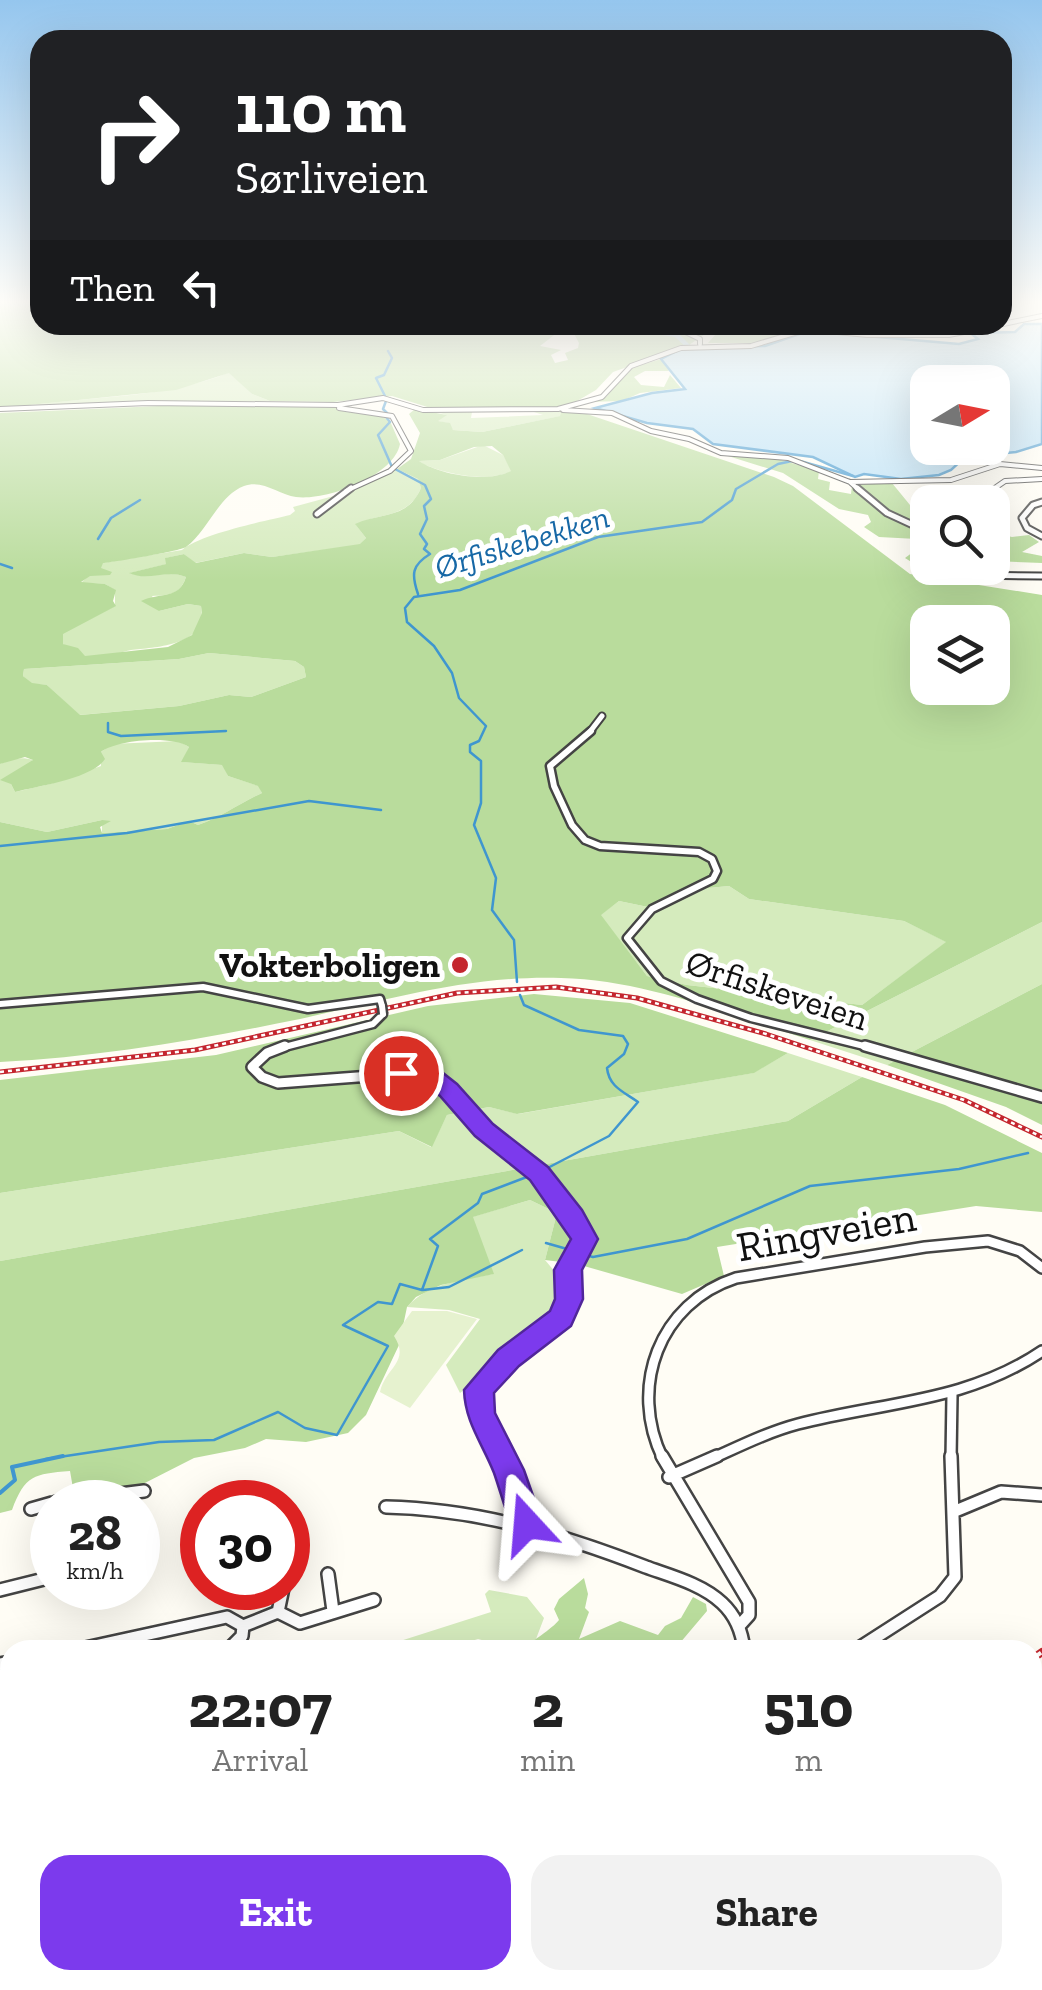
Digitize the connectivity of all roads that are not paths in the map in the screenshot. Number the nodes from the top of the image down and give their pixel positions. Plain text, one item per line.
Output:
1 (604, 395) edge
2 (304, 405) junction
3 (0, 410) edge
4 (558, 410) junction
5 (1042, 468) edge
6 (1042, 479) edge
7 (848, 481) junction
8 (999, 485) edge
9 (1042, 502) edge
10 (316, 514) dead end
11 (910, 524) edge
12 (1042, 536) edge
13 (1010, 576) edge
14 (1042, 576) edge
15 (602, 716) dead end
16 (0, 1004) edge
17 (1042, 1098) edge
18 (1042, 1268) edge
19 (1042, 1351) edge
20 (952, 1395) junction
21 (669, 1477) junction
22 (1042, 1495) edge
23 (386, 1507) dead end
24 (953, 1512) junction
25 (526, 1528) junction
26 (328, 1574) dead end
27 (30, 1583) edge
28 (0, 1590) edge
29 (374, 1600) dead end
30 (333, 1611) junction
31 (278, 1612) joint
32 (243, 1626) junction
33 (739, 1626) junction
34 (128, 1640) edge
35 (238, 1640) edge
36 (742, 1640) edge
37 (871, 1640) edge

1 - 4 street
2 - 3 street
2 - 4 street
2 - 10 street
4 - 7 street
5 - 7 street
6 - 8 street
7 - 11 street
9 - 12 street
13 - 14 street
15 - 17 street, Ørfiskeveien
16 - 25 street
18 - 21 street, Ringveien
19 - 20 street
20 - 21 street
20 - 24 street
21 - 33 street, Ringveien
22 - 24 street
23 - 25 street
24 - 37 street
25 - 33 street
26 - 30 street
27 - 28 street
29 - 30 street
30 - 31 street
31 - 32 street
32 - 34 street
32 - 35 street
33 - 36 street

